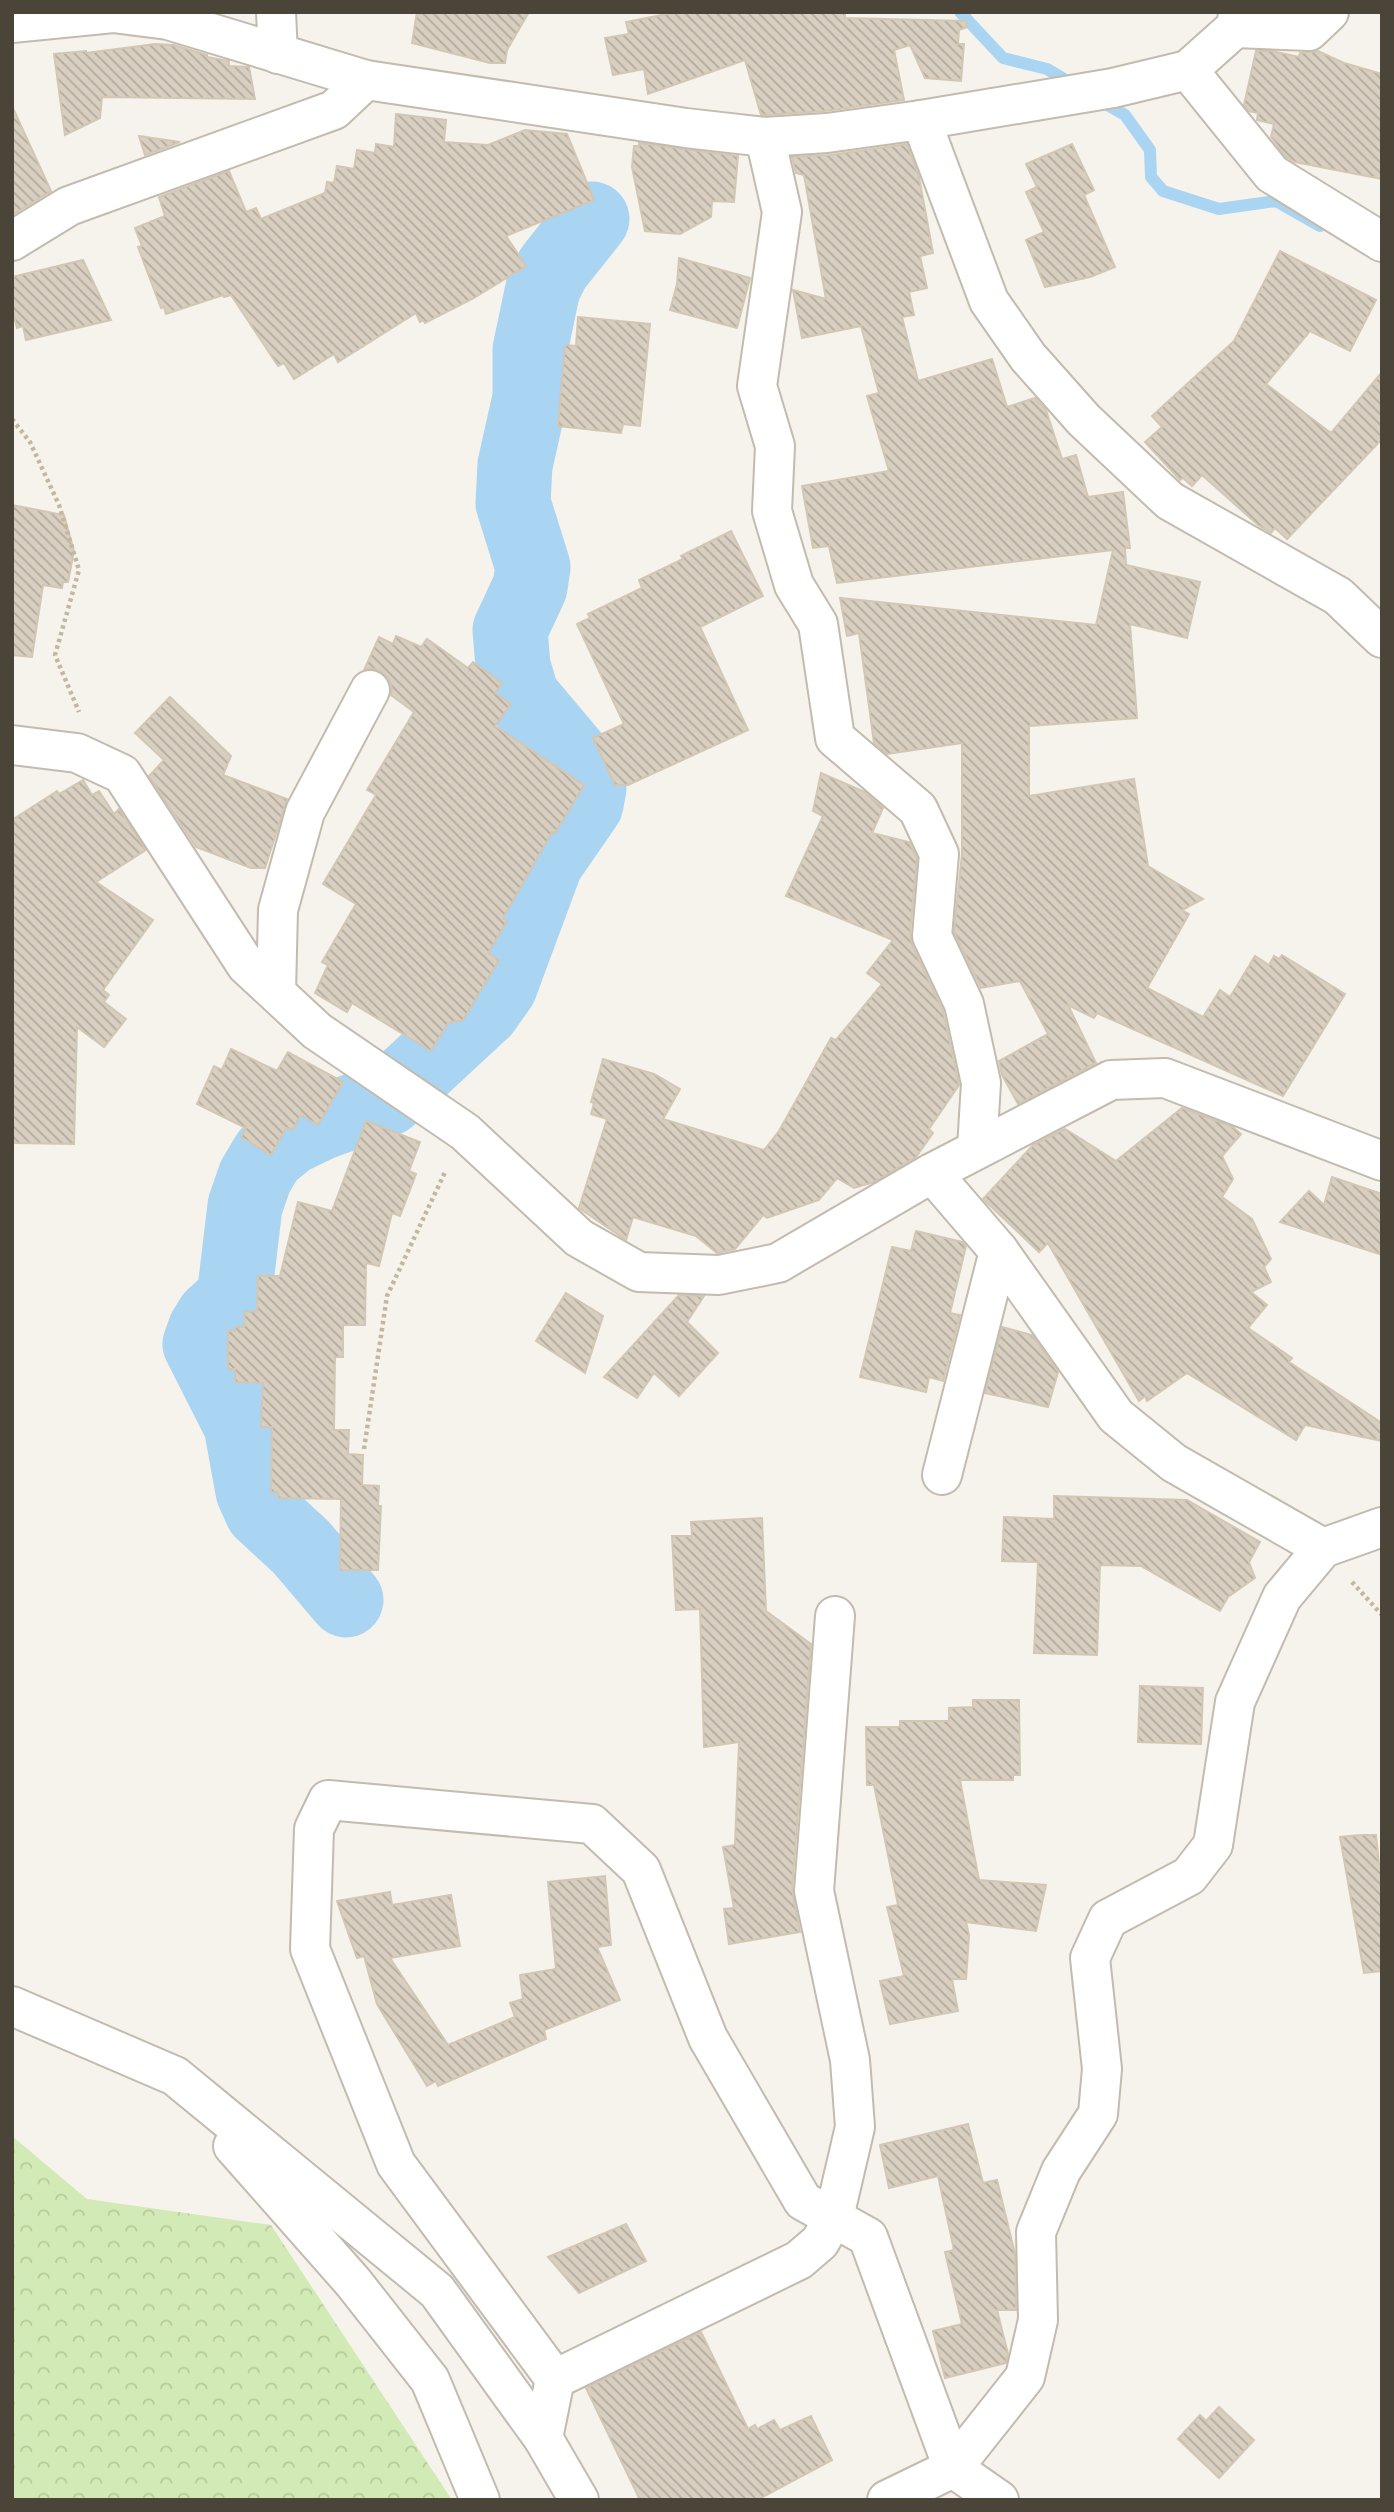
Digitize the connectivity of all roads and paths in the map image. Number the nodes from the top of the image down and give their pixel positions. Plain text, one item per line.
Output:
1 (276, 12) edge
2 (1329, 12) edge
3 (1237, 20) edge
4 (12, 23) edge
5 (278, 54) junction
6 (1188, 70) junction
7 (366, 80) junction
8 (921, 120) junction
9 (765, 138) junction
10 (12, 241) edge
11 (1382, 242) edge
12 (12, 419) edge
13 (1382, 638) edge
14 (370, 690) dead end
15 (12, 746) edge
16 (101, 764) junction
17 (275, 992) junction
18 (465, 1132) junction
19 (978, 1148) junction
20 (1382, 1161) edge
21 (932, 1173) junction
22 (999, 1251) junction
23 (363, 1450) dead end
24 (942, 1475) dead end
25 (1382, 1527) edge
26 (1323, 1548) junction
27 (835, 1616) dead end
28 (12, 2006) edge
29 (175, 2076) junction
30 (834, 2217) junction
31 (555, 2379) junction
32 (543, 2438) junction
33 (953, 2468) junction
34 (480, 2500) edge
35 (579, 2500) edge
36 (887, 2500) edge
37 (999, 2500) edge

1 - 5 street
2 - 3 street
3 - 6 street
4 - 5 street
5 - 7 street
6 - 8 street
6 - 11 street
7 - 9 street
7 - 10 street
8 - 9 street
8 - 13 street
9 - 19 street
12 - 16 path
14 - 17 street
15 - 16 street
16 - 17 street
17 - 18 street
18 - 21 street
18 - 23 path
19 - 20 street
19 - 21 street
21 - 22 street
22 - 24 street
22 - 26 street
25 - 26 street
26 - 33 street
27 - 30 street
28 - 29 street
29 - 32 street
29 - 34 street
30 - 31 street
30 - 31 street
30 - 33 street
31 - 32 street
32 - 35 street
33 - 36 street
33 - 37 street

